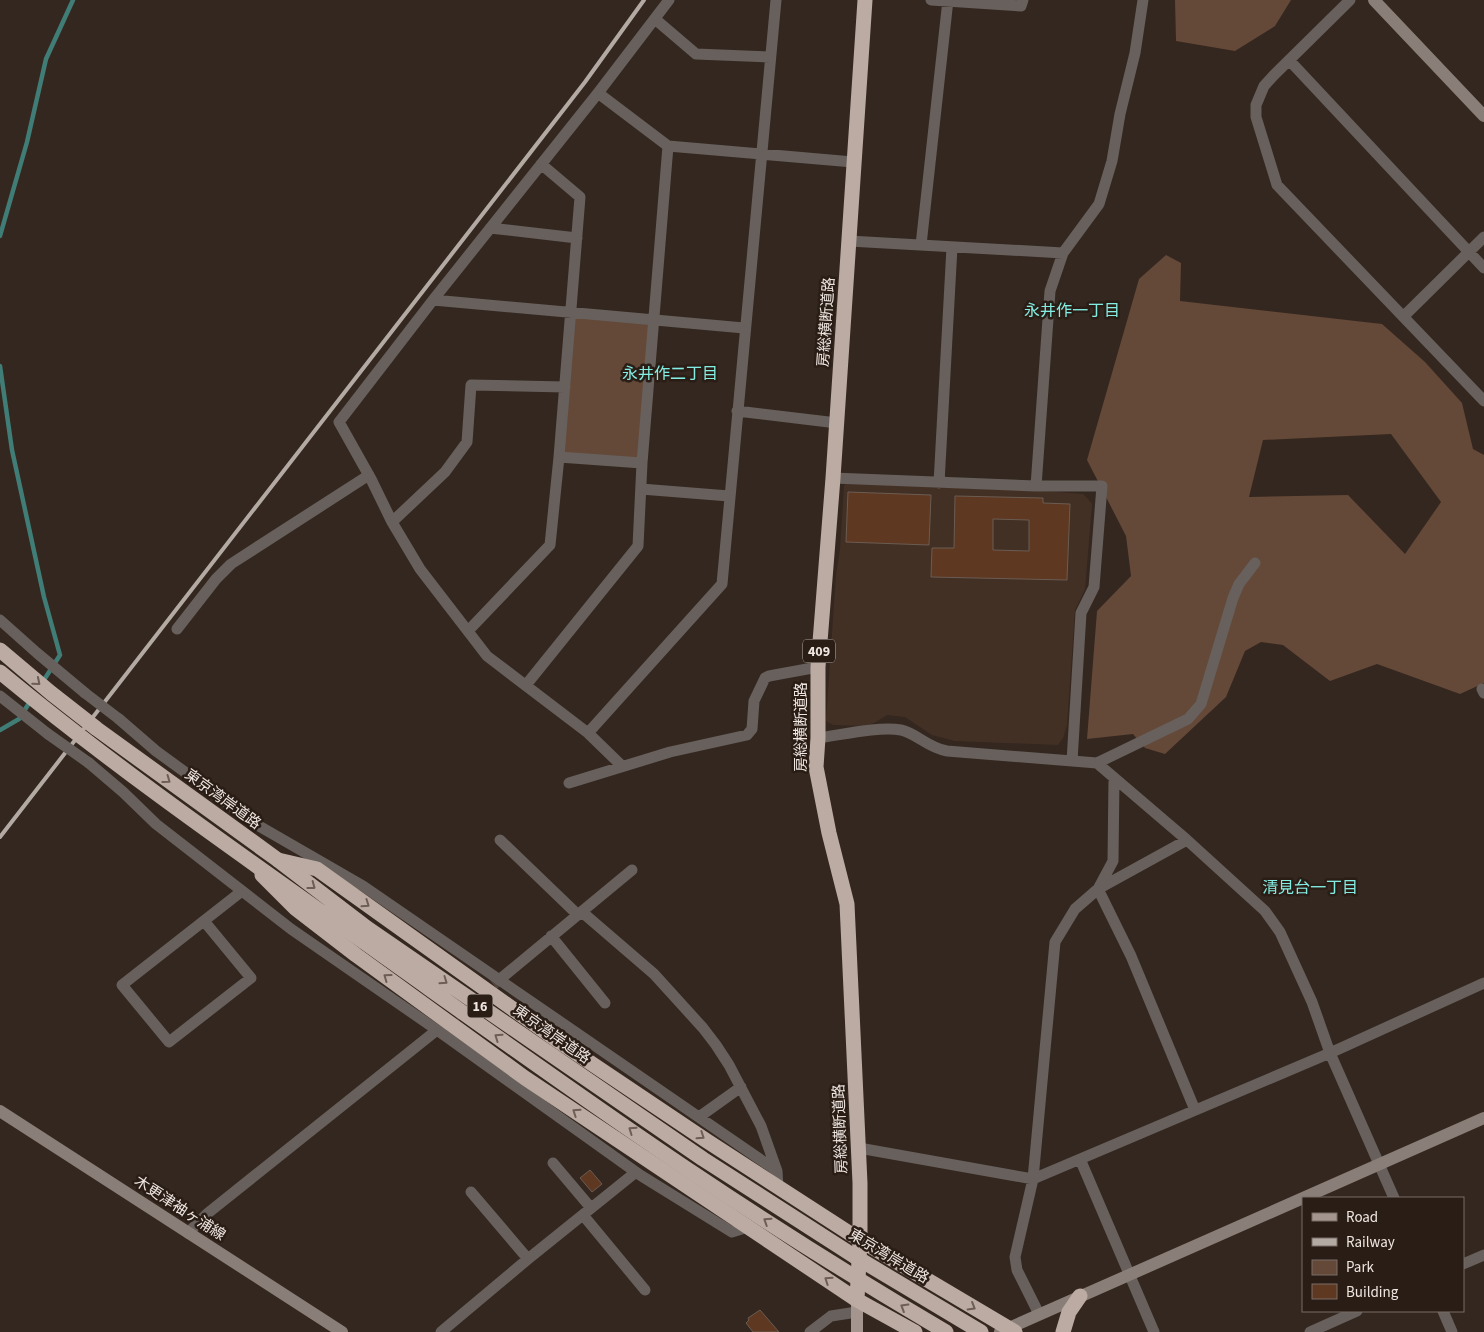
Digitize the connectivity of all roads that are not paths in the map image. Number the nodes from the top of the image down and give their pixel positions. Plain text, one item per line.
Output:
1 (669, 0) edge
2 (776, 0) edge
3 (865, 0) edge
4 (931, 0) edge
5 (1023, 0) edge
6 (1143, 0) edge
7 (1350, 0) edge
8 (1374, 0) edge
9 (948, 1) edge
10 (655, 19) junction
11 (770, 58) junction
12 (1289, 60) junction
13 (598, 93) junction
14 (1484, 116) edge
15 (668, 146) junction
16 (761, 153) junction
17 (853, 162) junction
18 (541, 164) junction
19 (490, 228) junction
20 (577, 238) junction
21 (1484, 238) edge
22 (848, 241) junction
23 (921, 245) junction
24 (952, 247) junction
25 (1469, 252) junction
26 (1063, 253) junction
27 (1484, 268) edge
28 (433, 300) junction
29 (571, 312) junction
30 (1404, 316) junction
31 (654, 320) junction
32 (744, 328) junction
33 (565, 387) junction
34 (1484, 401) edge
35 (737, 411) junction
36 (837, 423) junction
37 (560, 457) junction
38 (642, 463) junction
39 (369, 475) junction
40 (833, 478) junction
41 (939, 483) junction
42 (1036, 486) junction
43 (641, 489) junction
44 (729, 496) junction
45 (392, 522) junction
46 (1255, 563) dead end
47 (0, 620) edge
48 (177, 629) dead end
49 (468, 631) junction
50 (0, 650) edge
51 (818, 667) junction
52 (0, 672) edge
53 (526, 684) junction
54 (0, 696) edge
55 (588, 733) junction
56 (818, 738) junction
57 (1072, 761) junction
58 (1097, 763) junction
59 (622, 766) junction
60 (1114, 778) junction
61 (569, 782) dead end
62 (500, 840) dead end
63 (1187, 840) junction
64 (242, 855) junction
65 (278, 860) junction
66 (632, 870) dead end
67 (1098, 889) junction
68 (242, 891) junction
69 (580, 913) junction
70 (204, 921) junction
71 (552, 936) junction
72 (498, 980) junction
73 (1484, 983) edge
74 (605, 1003) dead end
75 (437, 1030) junction
76 (1330, 1053) junction
77 (741, 1087) junction
78 (1195, 1110) junction
79 (0, 1111) edge
80 (699, 1117) junction
81 (1484, 1118) edge
82 (859, 1148) junction
83 (1080, 1159) junction
84 (553, 1163) dead end
85 (1380, 1165) junction
86 (777, 1171) junction
87 (636, 1172) junction
88 (1033, 1179) junction
89 (778, 1187) junction
90 (471, 1192) dead end
91 (1306, 1197) edge
92 (1394, 1197) edge
93 (1302, 1199) edge
94 (587, 1212) junction
95 (748, 1227) junction
96 (188, 1233) junction
97 (860, 1240) junction
98 (1484, 1255) edge
99 (528, 1259) junction
100 (1464, 1264) edge
101 (1128, 1274) junction
102 (645, 1290) dead end
103 (1080, 1296) junction
104 (857, 1306) junction
105 (1355, 1312) edge
106 (1443, 1312) edge
107 (1039, 1314) junction
108 (1007, 1331) edge
109 (342, 1332) edge
110 (441, 1332) edge
111 (810, 1332) edge
112 (857, 1332) edge
113 (915, 1332) edge
114 (946, 1332) edge
115 (981, 1332) edge
116 (1063, 1332) edge
117 (1154, 1332) edge
118 (1310, 1332) edge
119 (1452, 1332) edge

1 - 10 street
2 - 11 street
3 - 17 highway, 房総横断道路 / 409
4 - 9 street
5 - 9 street
6 - 26 street
7 - 12 street
8 - 14 street
9 - 23 street
10 - 11 street
10 - 13 street
11 - 16 street
12 - 25 street
12 - 30 street
13 - 15 street
13 - 18 street
15 - 16 street
15 - 31 street
16 - 17 street
16 - 32 street
17 - 22 highway, 房総横断道路 / 409
18 - 19 street
18 - 20 street
19 - 20 street
19 - 28 street
20 - 29 street
21 - 25 street
22 - 23 street
22 - 36 highway, 房総横断道路 / 409
23 - 24 street
24 - 26 street
24 - 41 street
25 - 27 street
25 - 30 street
26 - 42 street
28 - 29 street
28 - 39 street
29 - 31 street
29 - 33 street
30 - 34 street
31 - 32 street
31 - 38 street
32 - 35 street
33 - 37 street
33 - 45 street
35 - 36 street
35 - 44 street
36 - 40 highway, 房総横断道路 / 409
37 - 38 street
37 - 49 street
38 - 43 street
39 - 45 street
39 - 48 street
40 - 41 street
40 - 51 highway, 房総横断道路 / 409
41 - 42 street
42 - 57 street
43 - 44 street
43 - 53 street
44 - 55 street
45 - 49 street
46 - 58 street
47 - 72 street, bridge
49 - 53 street
50 -> 65 highway, 東京湾岸道路 / 16, bridge
51 - 56 highway, 房総横断道路 / 409
51 - 59 street
52 - 64 highway, 16, bridge
53 - 55 street
54 - 68 street, bridge
55 - 59 street
56 - 57 street
56 - 82 highway, 房総横断道路 / 409
57 - 58 street
58 - 60 street
59 - 61 street
60 - 63 street
60 - 67 street
62 - 69 street
63 - 67 street
63 - 76 street
95 -> 64 highway, 16
114 -> 64 highway, 16, bridge
65 -> 89 highway, 16
65 -> 115 highway, 東京湾岸道路 / 16, bridge
66 - 69 street
67 - 78 street
67 - 88 street
68 - 70 street
68 - 75 street
69 - 71 street
69 - 77 street
70 - 70 street
71 - 72 street
71 - 74 street
72 - 80 street
73 - 76 street
75 - 87 street
75 - 96 street
76 - 78 street
76 - 85 street
77 - 80 street
77 - 86 street
78 - 83 street
79 - 96 street, 木更津袖ヶ浦線
80 - 86 street
81 - 85 street
82 - 88 street
82 - 97 highway, 房総横断道路 / 409
83 - 88 street
83 - 101 street
84 - 94 street
85 - 91 street
85 - 92 street
86 - 89 street
87 - 94 street
87 - 95 street
88 - 107 street
89 - 97 highway, 16
90 - 99 street
93 - 101 street
94 - 99 street
94 - 102 street
104 -> 95 highway, 16
96 - 109 street, 木更津袖ヶ浦線
97 - 104 highway, 房総横断道路 / 409
97 -> 108 highway, 16
98 - 100 street
99 - 110 street
101 - 103 street
101 - 117 street
103 - 107 street
103 - 116 highway
104 - 111 street
104 - 112 main road, 房総横断道路
104 - 113 highway, 16
105 - 118 street
106 - 119 street
107 - 108 street

